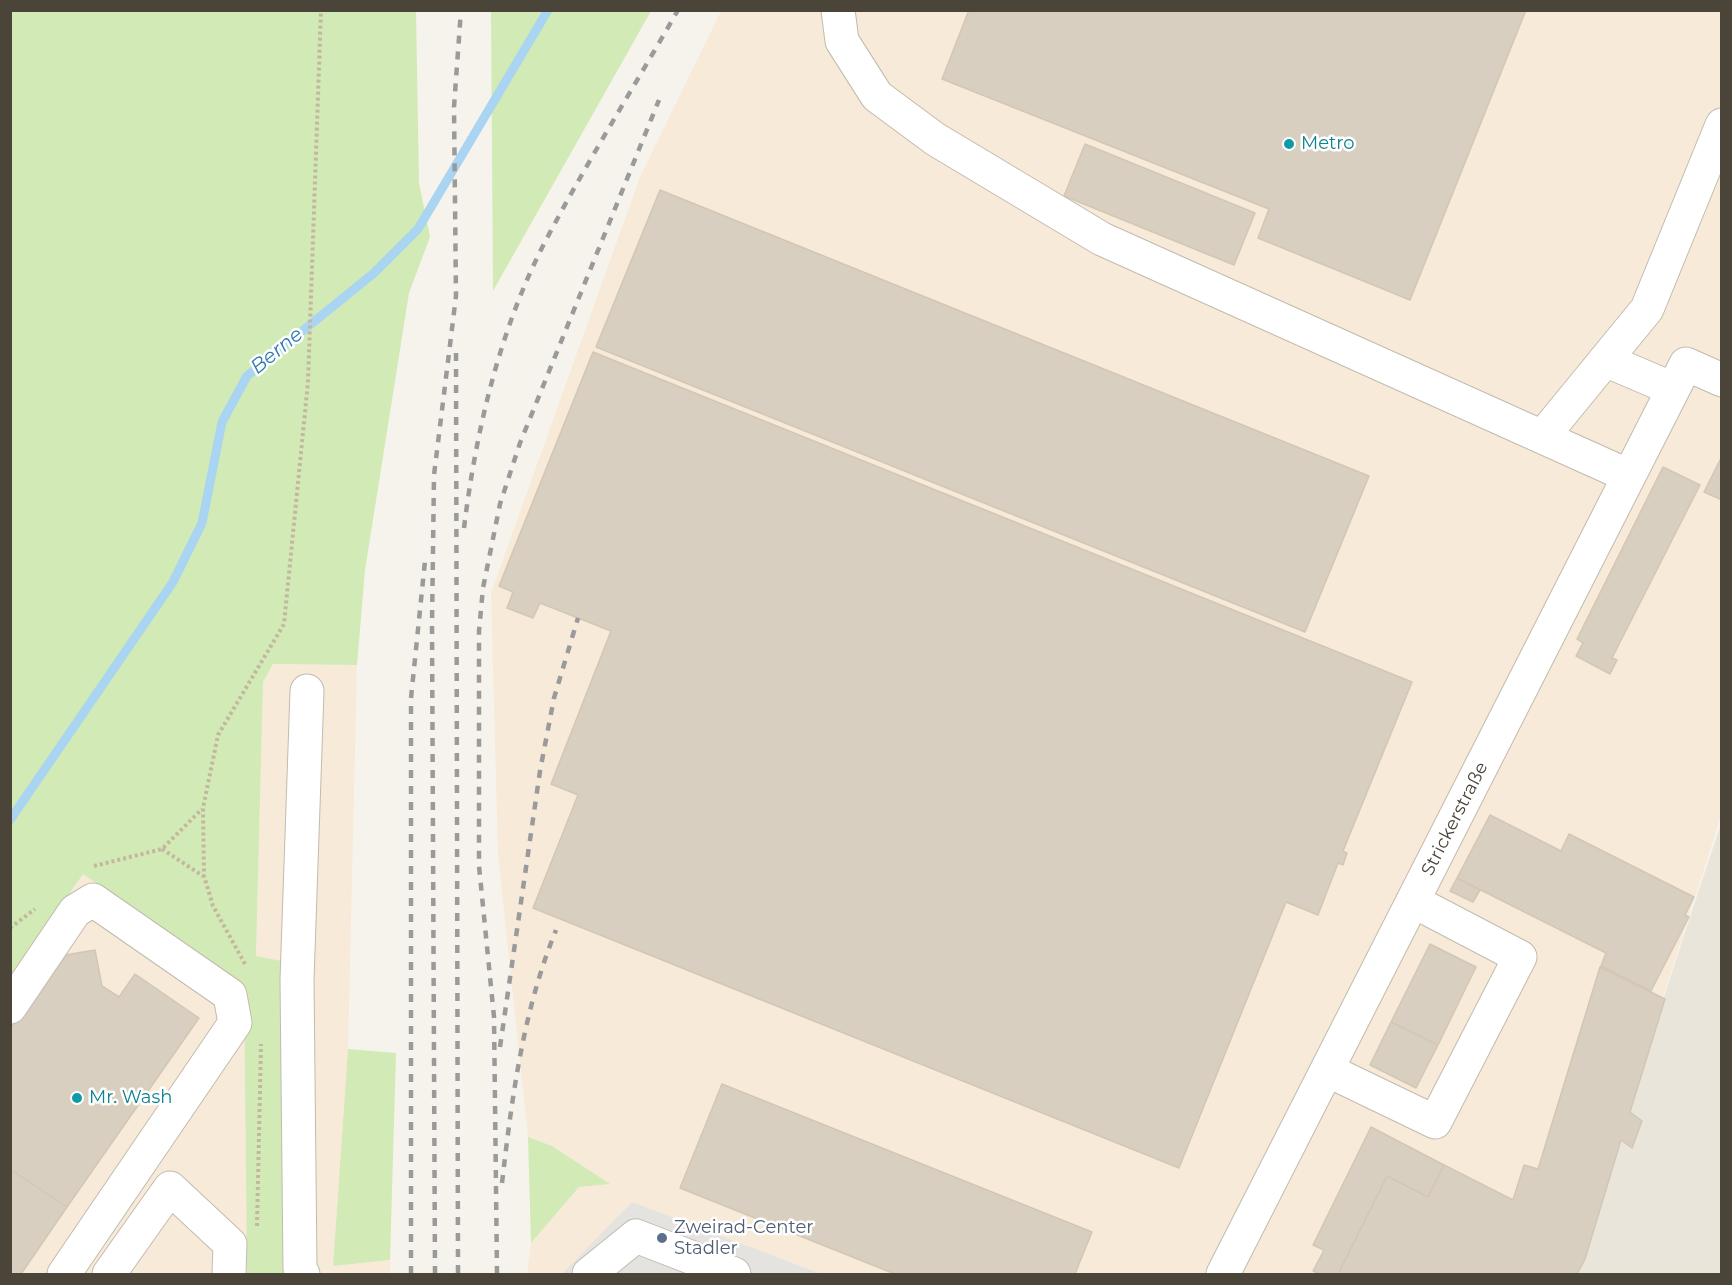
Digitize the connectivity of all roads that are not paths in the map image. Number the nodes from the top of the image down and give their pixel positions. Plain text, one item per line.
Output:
1 (838, 10) edge
2 (1722, 125) edge
3 (1605, 360) junction
4 (1680, 376) junction
5 (1722, 380) edge
6 (1543, 436) junction
7 (1629, 476) junction
8 (307, 691) dead end
9 (1413, 901) junction
10 (10, 1007) edge
11 (1327, 1070) junction
12 (687, 1267) edge
13 (63, 1275) edge
14 (109, 1275) edge
15 (229, 1275) edge
16 (303, 1275) edge
17 (589, 1275) edge
18 (734, 1275) edge
19 (1223, 1275) edge

1 - 6 street
2 - 3 street
3 - 4 street
3 - 6 street
4 - 5 street
4 - 7 street, Strickerstraße
6 - 7 street
7 - 9 street, Strickerstraße
8 - 16 street
9 - 11 street, Strickerstraße
9 - 11 street
10 - 13 street
11 - 19 street, Strickerstraße
12 - 17 street
12 - 18 street
14 - 15 street

